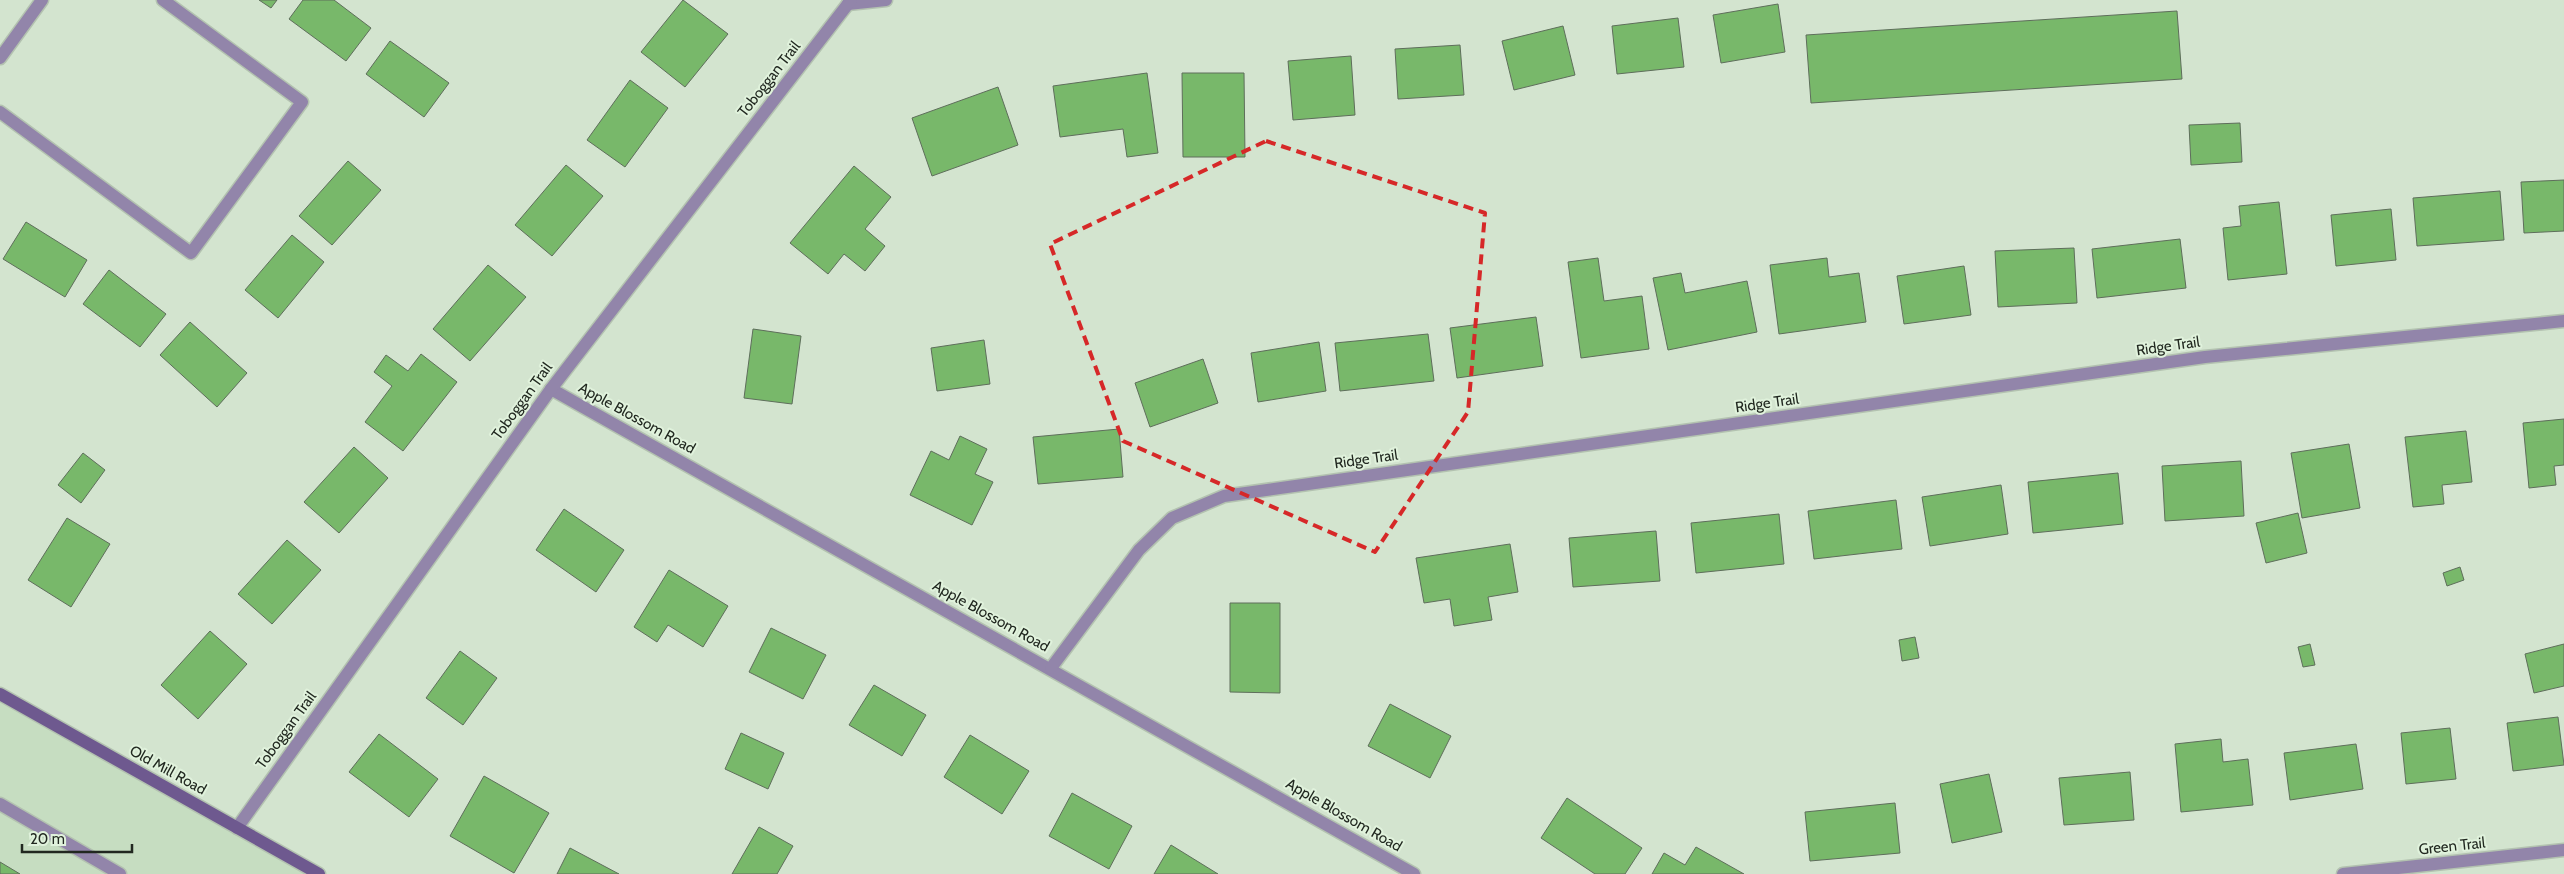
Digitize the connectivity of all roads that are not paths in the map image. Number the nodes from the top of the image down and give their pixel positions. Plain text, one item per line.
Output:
1 (42, 0) edge
2 (163, 0) edge
3 (886, 0) edge
4 (849, 2) edge
5 (0, 58) edge
6 (0, 112) edge
7 (2564, 322) edge
8 (551, 389) junction
9 (1051, 668) junction
10 (0, 694) edge
11 (0, 804) edge
12 (237, 828) junction
13 (2564, 850) edge
14 (120, 874) edge
15 (319, 874) edge
16 (1414, 874) edge
17 (2343, 874) edge

1 - 5 street
2 - 6 street
3 - 4 street
4 - 8 street, Toboggan Trail
7 - 9 street, Ridge Trail
8 - 9 street, Apple Blossom Road
8 - 12 street, Toboggan Trail
9 - 16 street, Apple Blossom Road
10 - 12 street, Old Mill Road
11 - 14 street
12 - 15 street, Old Mill Road
13 - 17 street, Green Trail

